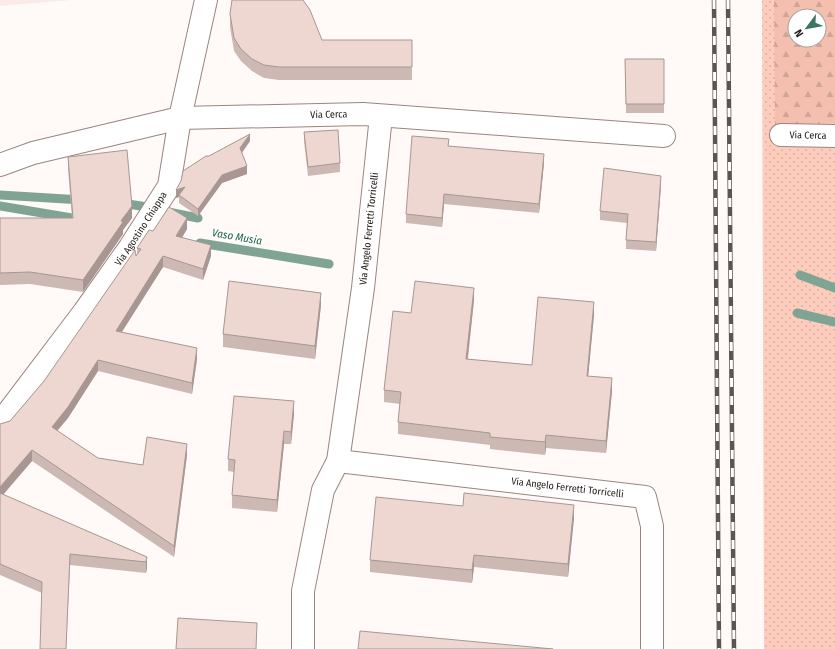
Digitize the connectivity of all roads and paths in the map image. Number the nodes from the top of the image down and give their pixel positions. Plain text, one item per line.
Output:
1 (206, 0) edge
2 (381, 116) junction
3 (180, 118) junction
4 (781, 135) dead end
5 (664, 136) dead end
6 (835, 136) edge
7 (0, 165) edge
8 (0, 423) edge
9 (338, 461) junction
10 (303, 649) edge
11 (652, 649) edge

1 - 3 street, Via Agostino Chiappa
2 - 3 street, Via Cerca
2 - 5 street, Via Cerca
2 - 9 street, Via Angelo Ferretti Torricelli
3 - 7 street, Via Cerca
3 - 8 street, Via Agostino Chiappa
4 - 6 street, Via Cerca
9 - 10 street, Via Angelo Ferretti Torricelli
9 - 11 street, Via Angelo Ferretti Torricelli

